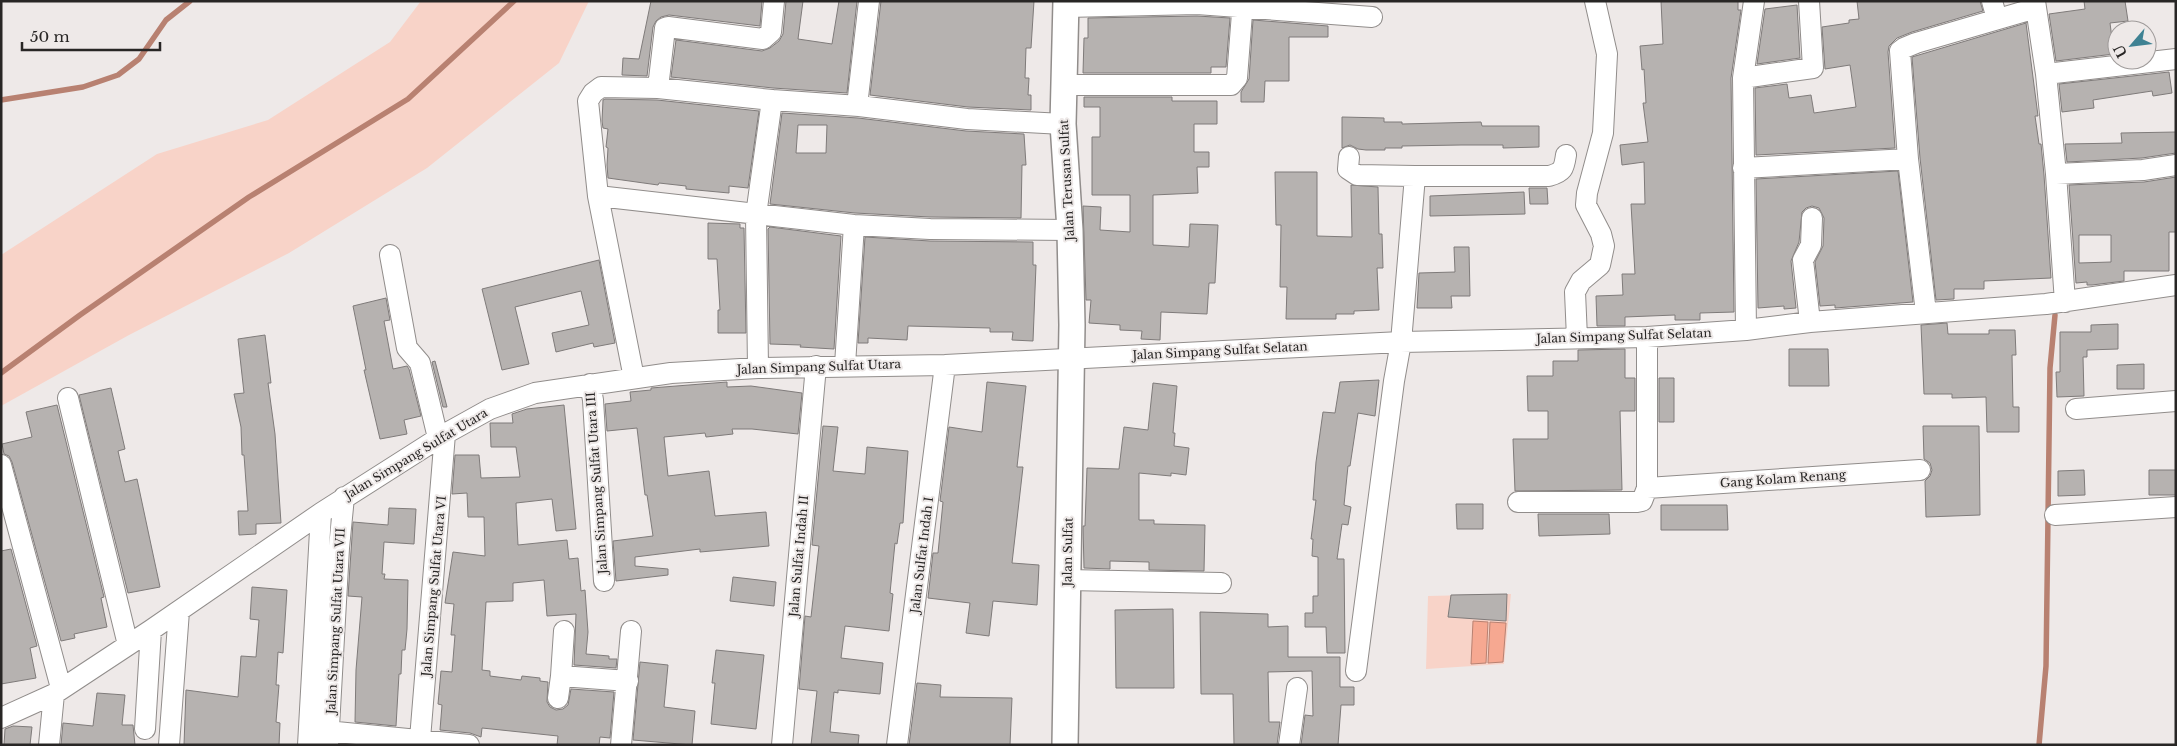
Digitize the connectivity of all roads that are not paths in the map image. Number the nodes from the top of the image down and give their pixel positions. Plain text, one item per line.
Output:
1 (774, 1) edge
2 (869, 1) edge
3 (1595, 1) edge
4 (1754, 1) edge
5 (1809, 1) edge
6 (1066, 4) edge
7 (1244, 4) edge
8 (2036, 4) edge
9 (1994, 10) edge
10 (1372, 17) dead end
11 (2176, 59) edge
12 (2046, 74) junction
13 (1743, 78) junction
14 (1065, 85) junction
15 (658, 88) junction
16 (772, 100) junction
17 (857, 106) junction
18 (1063, 124) junction
19 (1566, 156) dead end
20 (1348, 157) dead end
21 (1908, 159) junction
22 (2176, 165) edge
23 (1743, 168) junction
24 (2056, 174) junction
25 (1414, 176) junction
26 (598, 196) junction
27 (756, 216) junction
28 (1812, 218) dead end
29 (854, 225) junction
30 (1070, 230) junction
31 (390, 255) dead end
32 (2176, 285) edge
33 (2064, 302) junction
34 (1926, 313) junction
35 (1810, 322) junction
36 (1746, 330) junction
37 (1647, 337) junction
38 (1577, 338) junction
39 (1401, 342) junction
40 (1071, 359) junction
41 (946, 364) junction
42 (845, 365) junction
43 (816, 366) junction
44 (758, 368) junction
45 (634, 378) junction
46 (590, 384) junction
47 (68, 398) dead end
48 (2176, 401) edge
49 (2076, 409) dead end
50 (442, 436) junction
51 (1, 465) edge
52 (1920, 470) dead end
53 (1646, 488) junction
54 (344, 497) junction
55 (1518, 502) dead end
56 (2176, 507) edge
57 (321, 513) junction
58 (2056, 515) dead end
59 (1067, 580) junction
60 (604, 581) dead end
61 (1221, 583) dead end
62 (179, 611) junction
63 (152, 630) junction
64 (564, 631) dead end
65 (631, 631) dead end
66 (128, 645) junction
67 (1356, 672) dead end
68 (561, 676) junction
69 (628, 681) junction
70 (1297, 688) dead end
71 (58, 691) junction
72 (558, 698) dead end
73 (1, 718) edge
74 (145, 728) dead end
75 (309, 738) edge
76 (329, 738) edge
77 (420, 739) junction
78 (50, 745) edge
79 (169, 745) edge
80 (469, 745) edge
81 (621, 745) edge
82 (782, 745) edge
83 (897, 745) edge
84 (1065, 745) edge
85 (1289, 745) edge

1 - 15 street
2 - 17 street
3 - 38 street
4 - 13 street
5 - 13 street
6 - 7 street
6 - 14 main road, Jalan Terusan Sulfat
7 - 10 street
7 - 14 street
8 - 9 street
8 - 12 street
9 - 21 street
11 - 12 street
12 - 24 street
13 - 23 street
14 - 18 main road, Jalan Terusan Sulfat
15 - 16 street
15 - 26 street
16 - 17 street
16 - 27 street
17 - 18 street
18 - 30 main road, Jalan Terusan Sulfat
19 - 25 street
20 - 25 street
21 - 23 street
21 - 34 street
22 - 24 street
23 - 36 street
24 - 33 street
25 - 39 street
26 - 27 street
26 - 45 street
27 - 29 street
27 - 44 street
28 - 35 street
29 - 30 street
29 - 42 street
30 - 40 main road, Jalan Terusan Sulfat
31 - 50 street, Jalan Simpang Sulfat Utara VI
32 - 33 street, Jalan Simpang Sulfat Selatan
33 - 34 street, Jalan Simpang Sulfat Selatan
34 - 35 street, Jalan Simpang Sulfat Selatan
35 - 36 street, Jalan Simpang Sulfat Selatan
36 - 37 street, Jalan Simpang Sulfat Selatan
37 - 38 street, Jalan Simpang Sulfat Selatan
37 - 53 street
38 - 39 street, Jalan Simpang Sulfat Selatan
39 - 40 street, Jalan Simpang Sulfat Selatan
39 - 67 street
40 - 41 street, Jalan Simpang Sulfat Utara
40 - 59 main road, Jalan Sulfat
41 - 42 street, Jalan Simpang Sulfat Utara
41 - 83 street, Jalan Sulfat Indah I
42 - 43 street, Jalan Simpang Sulfat Utara
43 - 44 street, Jalan Simpang Sulfat Utara
43 - 82 street, Jalan Sulfat Indah II
44 - 45 street, Jalan Simpang Sulfat Utara
45 - 46 street, Jalan Simpang Sulfat Utara
46 - 50 street, Jalan Simpang Sulfat Utara
46 - 60 street, Jalan Simpang Sulfat Utara III
47 - 66 street
48 - 49 street
50 - 54 street, Jalan Simpang Sulfat Utara
50 - 77 street, Jalan Simpang Sulfat Utara VI
51 - 71 street
52 - 53 street, Gang Kolam Renang
53 - 55 street
54 - 57 street, Jalan Simpang Sulfat Utara
54 - 76 street, Jalan Simpang Sulfat Utara VII
56 - 58 street
57 - 62 street, Jalan Simpang Sulfat Utara
57 - 75 street, Jalan Simpang Sulfat Utara VII
59 - 61 street
59 - 84 main road, Jalan Sulfat
62 - 63 street, Jalan Simpang Sulfat Utara
62 - 79 street
63 - 66 street, Jalan Simpang Sulfat Utara
63 - 74 street
64 - 68 street
65 - 69 street
66 - 71 street, Jalan Simpang Sulfat Utara
68 - 69 street
68 - 72 street
69 - 81 street
70 - 85 street
71 - 73 street, Jalan Simpang Sulfat Utara
71 - 78 street
75 - 76 street
76 - 77 street
77 - 80 street

